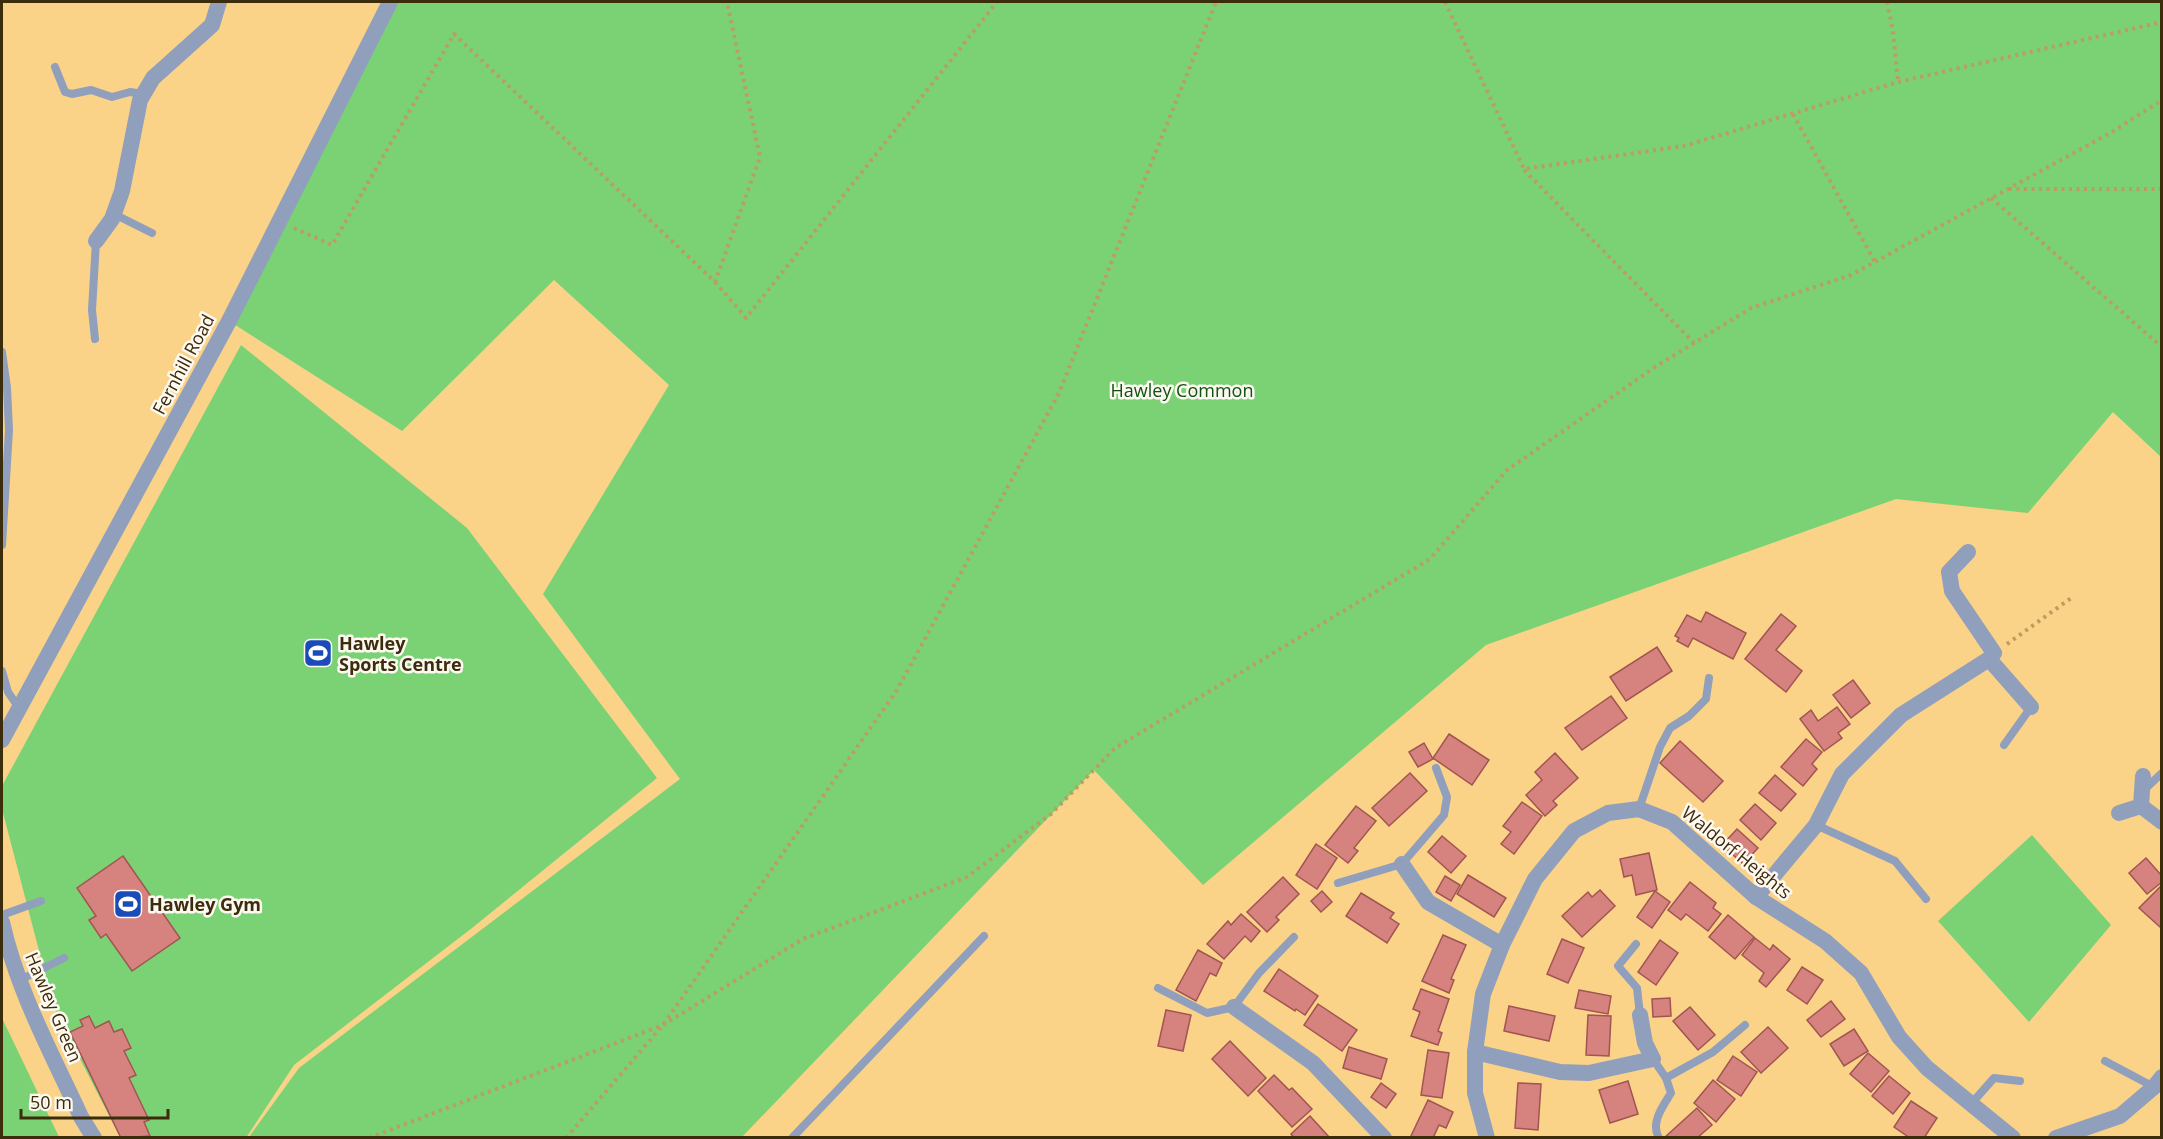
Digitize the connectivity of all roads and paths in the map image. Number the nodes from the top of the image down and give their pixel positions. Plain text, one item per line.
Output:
1 (219, 2) edge
2 (390, 2) edge
3 (727, 2) edge
4 (997, 2) edge
5 (1216, 2) edge
6 (1445, 2) edge
7 (1887, 2) edge
8 (2162, 22) edge
9 (55, 67) dead end
10 (1898, 82) junction
11 (144, 94) junction
12 (2162, 100) edge
13 (1793, 114) junction
14 (1524, 169) junction
15 (2007, 189) junction
16 (2162, 189) edge
17 (1991, 198) junction
18 (114, 214) junction
19 (279, 221) junction
20 (152, 233) dead end
21 (96, 241) joint
22 (1875, 262) junction
23 (716, 282) junction
24 (96, 339) dead end
25 (1694, 343) junction
26 (2162, 347) edge
27 (2, 352) edge
28 (2, 545) edge
29 (1968, 552) dead end
30 (2074, 596) dead end
31 (1992, 656) junction
32 (2, 670) edge
33 (1709, 678) dead end
34 (2031, 707) joint
35 (19, 708) junction
36 (2, 740) edge
37 (2004, 745) dead end
38 (1436, 768) dead end
39 (2162, 773) edge
40 (2142, 791) junction
41 (1639, 809) junction
42 (2119, 813) dead end
43 (2162, 822) edge
44 (1816, 825) junction
45 (1402, 864) junction
46 (1338, 883) dead end
47 (1756, 897) junction
48 (1926, 899) dead end
49 (41, 901) dead end
50 (2, 915) edge
51 (2, 922) edge
52 (984, 936) dead end
53 (1294, 937) dead end
54 (1636, 944) dead end
55 (1502, 945) junction
56 (64, 958) dead end
57 (20, 980) junction
58 (1158, 988) dead end
59 (1234, 1006) junction
60 (1640, 1015) joint
61 (663, 1024) junction
62 (1745, 1026) dead end
63 (1475, 1052) junction
64 (1653, 1059) junction
65 (2105, 1061) dead end
66 (1666, 1078) junction
67 (2020, 1081) dead end
68 (2158, 1082) edge
69 (1971, 1104) junction
70 (94, 1137) edge
71 (369, 1137) edge
72 (566, 1137) edge
73 (792, 1137) edge
74 (1384, 1137) edge
75 (1487, 1137) edge
76 (1659, 1137) edge
77 (2013, 1137) edge
78 (2056, 1137) edge

1 - 11 street
2 - 19 street, Fernhill Road
3 - 23 path
4 - 23 path
5 - 61 path
6 - 14 path
7 - 10 path
8 - 10 path
9 - 11 lane
10 - 13 path
11 - 18 street
12 - 15 path
13 - 14 path
13 - 22 path
14 - 25 path
15 - 16 path
15 - 17 path
17 - 22 path
17 - 26 path
18 - 20 lane
18 - 21 street
19 - 23 path
19 - 35 street, Fernhill Road
21 - 24 lane
22 - 25 path
25 - 61 path
27 - 28 lane
29 - 31 street
30 - 31 path
31 - 34 street
31 - 44 street
32 - 35 lane
33 - 41 lane
34 - 37 lane
35 - 36 street, Fernhill Road
38 - 45 lane
39 - 40 lane
40 - 42 street
40 - 43 street
41 - 47 street, Waldorf Heights
41 - 55 street, Waldorf Heights
44 - 47 street
44 - 48 lane
45 - 46 lane
45 - 55 street
47 - 69 street, Waldorf Heights
49 - 50 lane
51 - 57 street, Hawley Green
52 - 73 lane
53 - 59 lane
54 - 60 lane
55 - 63 street, Waldorf Heights
56 - 57 lane
57 - 70 street, Hawley Green
58 - 59 lane
59 - 74 street
60 - 64 street
61 - 71 path
61 - 72 path
62 - 66 lane
63 - 64 street
63 - 75 street, Waldorf Heights
64 - 66 lane
65 - 68 lane
66 - 76 lane
67 - 69 lane
68 - 78 street
69 - 77 street, Waldorf Heights

